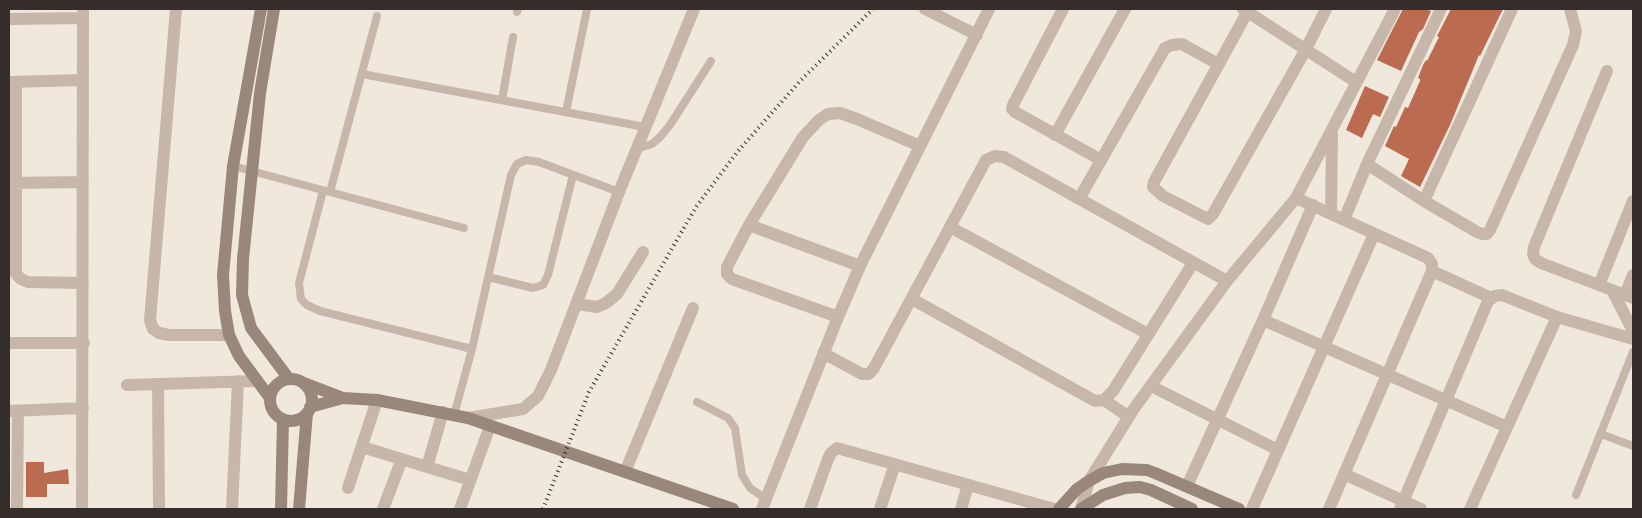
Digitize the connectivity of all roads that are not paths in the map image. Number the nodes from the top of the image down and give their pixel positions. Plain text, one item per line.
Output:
1 (176, 9) edge
2 (261, 9) edge
3 (274, 9) edge
4 (588, 9) edge
5 (694, 9) edge
6 (925, 9) edge
7 (989, 9) edge
8 (1063, 9) edge
9 (1125, 9) edge
10 (1326, 9) edge
11 (1395, 9) edge
12 (1441, 9) edge
13 (1512, 9) edge
14 (1570, 9) edge
15 (1247, 10) edge
16 (83, 14) edge
17 (377, 16) dead end
18 (9, 19) edge
19 (977, 36) junction
20 (513, 37) dead end
21 (1306, 49) junction
22 (711, 62) dead end
23 (1218, 64) junction
24 (1607, 71) dead end
25 (362, 74) junction
26 (83, 80) junction
27 (12, 82) edge
28 (1356, 82) junction
29 (502, 100) junction
30 (566, 112) junction
31 (645, 127) junction
32 (1332, 130) junction
33 (1055, 134) junction
34 (920, 146) junction
35 (636, 150) junction
36 (1101, 160) junction
37 (1367, 164) junction
38 (233, 166) junction
39 (252, 171) junction
40 (574, 175) junction
41 (83, 182) junction
42 (12, 183) edge
43 (327, 192) junction
44 (619, 192) junction
45 (1296, 198) junction
46 (1079, 199) junction
47 (1424, 201) junction
48 (1633, 201) edge
49 (1313, 205) junction
50 (1331, 214) junction
51 (1344, 220) junction
52 (749, 226) junction
53 (950, 227) junction
54 (464, 228) dead end
55 (1374, 234) junction
56 (12, 249) edge
57 (643, 252) dead end
58 (1193, 263) junction
59 (860, 266) junction
60 (1432, 271) junction
61 (1633, 275) edge
62 (488, 276) junction
63 (1227, 281) junction
64 (83, 283) junction
65 (1599, 285) junction
66 (1612, 290) junction
67 (1495, 296) junction
68 (1629, 297) edge
69 (912, 299) junction
70 (577, 304) junction
71 (693, 308) dead end
72 (838, 317) junction
73 (1556, 317) junction
74 (1263, 320) junction
75 (1633, 331) edge
76 (1148, 334) junction
77 (229, 335) junction
78 (1633, 339) edge
79 (9, 343) edge
80 (84, 343) junction
81 (1324, 347) junction
82 (472, 349) junction
83 (1633, 352) edge
84 (823, 353) junction
85 (1387, 374) junction
86 (289, 379) junction
87 (238, 381) junction
88 (256, 381) junction
89 (158, 384) junction
90 (304, 384) junction
91 (126, 385) dead end
92 (1151, 386) junction
93 (270, 398) junction
94 (343, 398) junction
95 (377, 400) junction
96 (1104, 400) junction
97 (1446, 400) junction
98 (697, 402) dead end
99 (83, 408) junction
100 (309, 410) junction
101 (13, 411) edge
102 (449, 413) junction
103 (1129, 417) junction
104 (468, 418) junction
105 (283, 419) junction
106 (1217, 419) junction
107 (490, 426) junction
108 (1507, 427) junction
109 (1600, 434) junction
110 (1633, 446) edge
111 (362, 447) junction
112 (1278, 450) junction
113 (402, 459) junction
114 (895, 464) junction
115 (427, 467) junction
116 (625, 472) junction
117 (1344, 474) junction
118 (470, 480) junction
119 (1088, 481) junction
120 (968, 485) junction
121 (1187, 486) junction
122 (348, 488) dead end
123 (1576, 496) dead end
124 (764, 504) edge
125 (1173, 505) edge
126 (1401, 505) edge
127 (17, 509) edge
128 (82, 509) edge
129 (159, 509) edge
130 (232, 509) edge
131 (281, 509) edge
132 (299, 509) edge
133 (383, 509) edge
134 (460, 509) edge
135 (734, 509) edge
136 (810, 509) edge
137 (880, 509) edge
138 (961, 509) edge
139 (1054, 509) edge
140 (1059, 509) edge
141 (1081, 509) edge
142 (1192, 509) edge
143 (1239, 509) edge
144 (1252, 509) edge
145 (1329, 509) edge
146 (1421, 509) edge
147 (1470, 509) edge

1 - 77 street
2 - 38 main road
3 - 39 main road
4 - 30 lane
5 - 31 street
6 - 19 street
7 - 19 street
8 - 33 street
9 - 33 street
10 - 21 street
11 - 28 street
12 - 37 street
13 - 47 street
14 - 47 street
15 - 21 street
15 - 23 street
16 - 18 street
16 - 26 street
17 - 25 lane
19 - 34 street
20 - 29 lane
21 - 23 street
21 - 28 street
22 - 35 lane
23 - 36 street
24 - 65 street
25 - 29 lane
25 - 43 lane
26 - 27 street
26 - 41 street
27 - 42 street
28 - 32 street
29 - 30 lane
30 - 31 lane
31 - 35 street
32 - 45 street
32 - 50 street
33 - 36 street
34 - 52 street
34 - 59 street
35 - 44 street
36 - 46 street
37 - 47 street
37 - 51 street
38 - 39 lane
38 - 77 main road
39 - 43 lane
39 - 86 main road
40 - 44 lane
40 - 62 lane
40 - 62 lane
41 - 42 street
41 - 64 street
42 - 56 street
43 - 54 lane
43 - 82 lane
44 - 70 street
45 - 49 street
45 - 63 street
46 - 53 street
46 - 58 street
48 - 65 street
49 - 50 street
49 - 74 street
50 - 51 street
51 - 55 street
52 - 59 street
52 - 72 street
53 - 69 street
53 - 76 street
55 - 60 street
55 - 81 street
56 - 64 street
57 - 70 street
58 - 63 street
58 - 76 street
59 - 72 street
60 - 67 street
60 - 85 street
61 - 68 street
62 - 82 lane
63 - 92 street
64 - 80 street
65 - 66 street
66 - 68 street
66 - 75 street
67 - 73 street
67 - 97 street
69 - 84 street
69 - 96 street
70 - 104 street
71 - 116 street
72 - 84 street
73 - 78 street
73 - 108 street
74 - 81 street
74 - 106 street
76 - 96 street
77 - 88 main road
79 - 80 street
80 - 99 street
81 - 85 street
81 - 112 street
82 - 102 lane
83 - 109 lane
84 - 124 street
85 - 97 street
85 - 117 street
86 - 90 main road
86 - 93 main road
87 - 88 street
87 - 89 street
87 - 130 street
88 - 93 main road
89 - 91 street
89 - 129 street
90 - 94 main road
90 - 100 main road
92 - 103 street
92 - 106 street
93 - 105 main road
94 - 95 main road
94 - 100 main road
95 - 102 main road
95 - 111 street
96 - 103 street
97 - 108 street
97 - 126 street
98 - 124 lane
99 - 101 street
99 - 128 street
100 - 105 main road
100 - 132 main road
101 - 127 street
102 - 104 main road
102 - 115 street
103 - 119 street
104 - 107 main road
105 - 131 main road
106 - 112 street
106 - 121 street
107 - 116 main road
107 - 118 street
108 - 147 street
109 - 110 lane
109 - 123 lane
111 - 113 street
111 - 122 street
112 - 144 street
113 - 115 street
113 - 133 street
114 - 120 street
114 - 136 street
114 - 137 street
115 - 118 street
116 - 135 main road
117 - 126 street
117 - 145 street
118 - 134 street
119 - 121 main road
119 - 140 main road
119 - 141 street
120 - 138 street
120 - 139 street
121 - 143 main road
125 - 141 main road
125 - 142 main road
126 - 146 street

